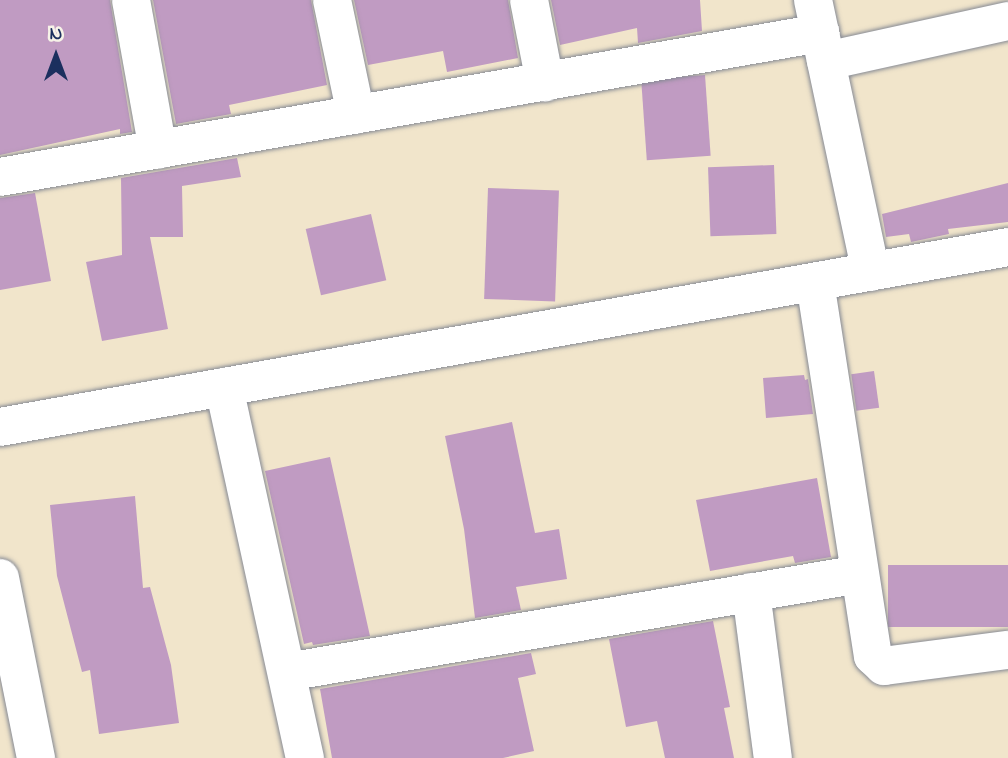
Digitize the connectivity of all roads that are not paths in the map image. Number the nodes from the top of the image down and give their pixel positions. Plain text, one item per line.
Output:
1 (131, 0) edge
2 (332, 0) edge
3 (529, 0) edge
4 (1008, 21) edge
5 (820, 31) edge
6 (545, 82) junction
7 (356, 115) junction
8 (158, 150) junction
9 (0, 177) edge
10 (1008, 247) edge
11 (871, 272) junction
12 (815, 282) junction
13 (224, 387) junction
14 (0, 428) edge
15 (860, 573) junction
16 (0, 578) edge
17 (751, 592) junction
18 (1008, 650) edge
19 (287, 672) junction
20 (36, 758) edge
21 (305, 758) edge
22 (773, 758) edge

1 - 8 street
2 - 7 street
3 - 6 street
4 - 5 street
5 - 6 street
5 - 11 street
6 - 7 street
7 - 8 street
8 - 9 street
10 - 11 street
11 - 12 street
12 - 13 street
12 - 15 street
13 - 14 street
13 - 19 street
15 - 17 street
15 - 18 street
16 - 20 street
17 - 19 street
17 - 22 street
19 - 21 street

